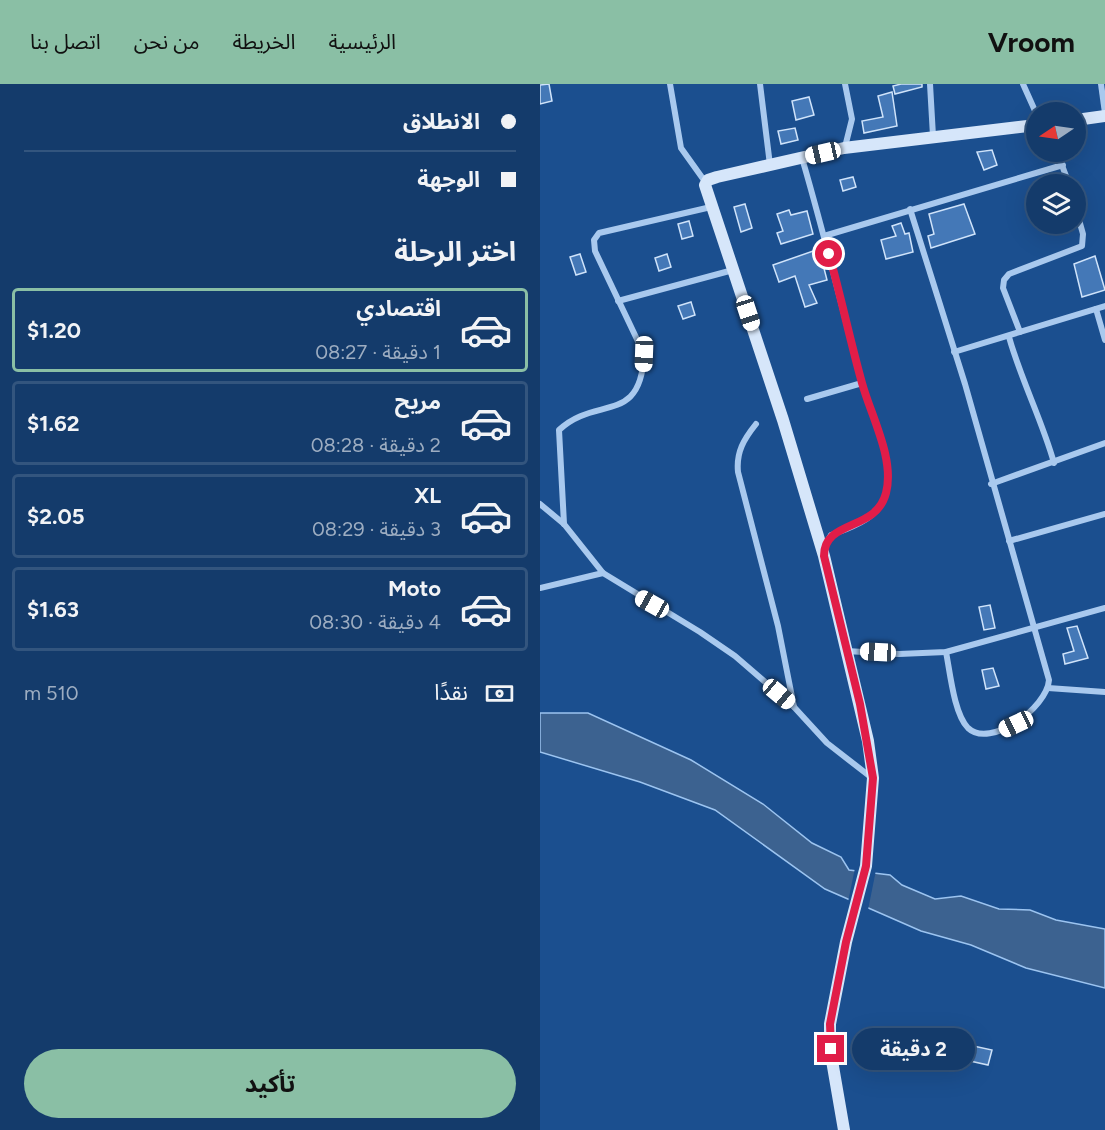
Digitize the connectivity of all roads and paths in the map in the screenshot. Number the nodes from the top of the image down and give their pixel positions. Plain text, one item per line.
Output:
1 (670, 84) edge
2 (760, 84) edge
3 (844, 84) edge
4 (930, 84) edge
5 (1023, 84) edge
6 (1101, 84) edge
7 (1031, 102) edge
8 (1105, 114) edge
9 (1086, 118) edge
10 (1026, 126) edge
11 (933, 136) junction
12 (844, 148) junction
13 (802, 158) junction
14 (1062, 162) edge
15 (770, 165) junction
16 (1063, 165) junction
17 (1066, 174) edge
18 (706, 183) junction
19 (711, 207) junction
20 (910, 209) junction
21 (1083, 234) edge
22 (824, 236) junction
23 (734, 270) junction
24 (618, 302) junction
25 (1105, 306) edge
26 (1096, 309) junction
27 (1020, 333) junction
28 (1009, 337) junction
29 (1105, 340) edge
30 (954, 352) junction
31 (862, 383) junction
32 (807, 399) dead end
33 (756, 424) dead end
34 (1105, 443) edge
35 (1053, 463) junction
36 (992, 484) junction
37 (540, 504) edge
38 (1105, 514) edge
39 (564, 524) junction
40 (1009, 541) junction
41 (824, 556) junction
42 (603, 573) junction
43 (540, 588) edge
44 (1105, 608) edge
45 (1034, 628) junction
46 (845, 651) junction
47 (946, 652) junction
48 (1048, 688) junction
49 (1105, 692) edge
50 (794, 707) junction
51 (873, 778) junction
52 (844, 1130) edge

1 - 18 street
2 - 15 street
3 - 12 street
4 - 11 street
5 - 7 street
6 - 8 street
8 - 9 street
10 - 11 street
11 - 12 street
12 - 13 street
13 - 15 street
13 - 22 street
14 - 16 street
15 - 18 street
16 - 17 street
16 - 20 street
18 - 19 street
19 - 23 street
19 - 24 street
20 - 22 street
20 - 30 street
21 - 27 street
22 - 31 street
23 - 24 street
23 - 41 street
24 - 39 street
25 - 26 street
26 - 27 street
26 - 29 street
27 - 28 street
28 - 30 street
28 - 35 street
30 - 36 street
31 - 32 street
31 - 41 street
33 - 50 street
34 - 35 street
35 - 36 street
36 - 40 street
37 - 39 street
38 - 40 street
39 - 42 street
40 - 45 street
41 - 46 street
42 - 43 street
42 - 50 street
44 - 45 street
45 - 47 street
45 - 48 street
46 - 47 street
46 - 51 street
47 - 48 street
48 - 49 street
50 - 51 street
51 - 52 street

